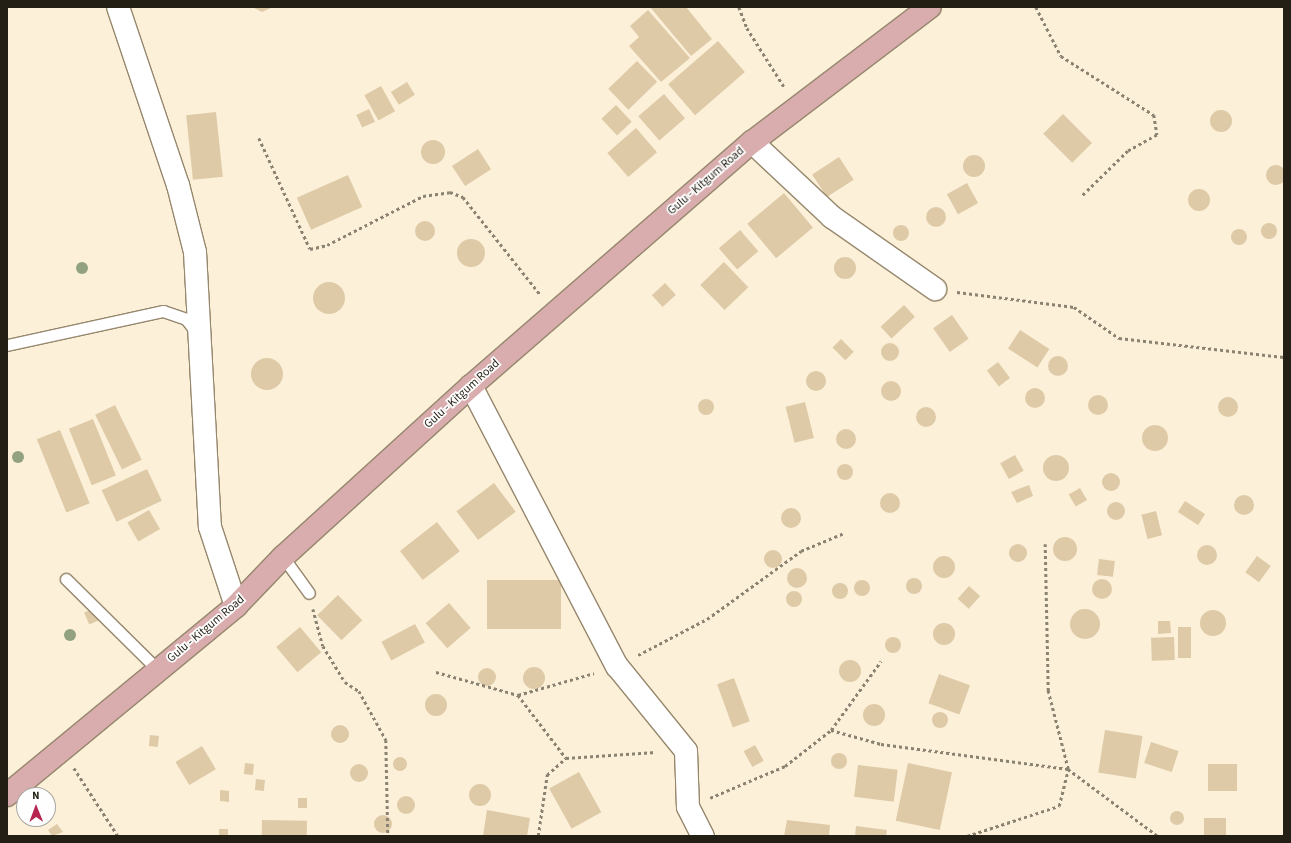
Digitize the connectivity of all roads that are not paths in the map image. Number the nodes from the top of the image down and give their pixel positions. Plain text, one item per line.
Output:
1 (118, 7) edge
2 (930, 7) edge
3 (752, 142) junction
4 (935, 289) road end
5 (7, 345) edge
6 (202, 348) junction
7 (471, 386) junction
8 (283, 557) junction
9 (66, 578) dead end
10 (309, 593) road end
11 (236, 606) junction
12 (157, 669) junction
13 (7, 795) edge
14 (703, 836) edge

1 - 6 street
2 - 3 main road, Gulu - Kitgum Road
3 - 4 street
3 - 7 main road, Gulu - Kitgum Road
5 - 6 lane
6 - 11 street
7 - 8 main road, Gulu - Kitgum Road
7 - 14 street
8 - 10 lane
8 - 11 main road, Gulu - Kitgum Road
9 - 12 lane
11 - 12 main road, Gulu - Kitgum Road
12 - 13 main road, Gulu - Kitgum Road

